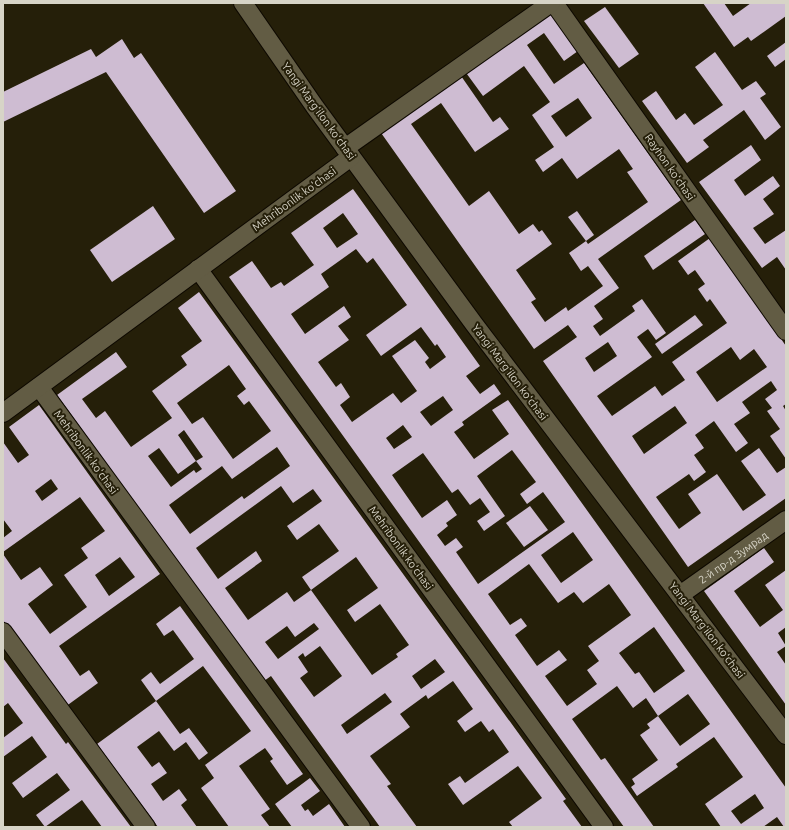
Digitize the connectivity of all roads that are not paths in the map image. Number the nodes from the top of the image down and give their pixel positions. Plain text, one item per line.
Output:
1 (243, 3) edge
2 (551, 3) edge
3 (554, 3) edge
4 (348, 152) junction
5 (198, 269) junction
6 (786, 331) edge
7 (39, 387) junction
8 (3, 413) edge
9 (786, 520) edge
10 (680, 595) junction
11 (3, 632) edge
12 (786, 735) edge
13 (146, 827) edge
14 (361, 827) edge
15 (604, 827) edge

1 - 4 street, Yangi Margʻilon koʻchasi
2 - 4 street, Mehribonlik koʻchasi
3 - 6 street, Rayhon koʻchasi
4 - 5 street, Mehribonlik koʻchasi
4 - 10 street, Yangi Margʻilon koʻchasi
5 - 7 street, Mehribonlik koʻchasi
5 - 15 street, Mehribonlik koʻchasi
7 - 8 street, Mehribonlik koʻchasi
7 - 14 street, Mehribonlik koʻchasi
9 - 10 street, 2-й пр-д Зумрад
10 - 12 street, Yangi Margʻilon koʻchasi
11 - 13 street

